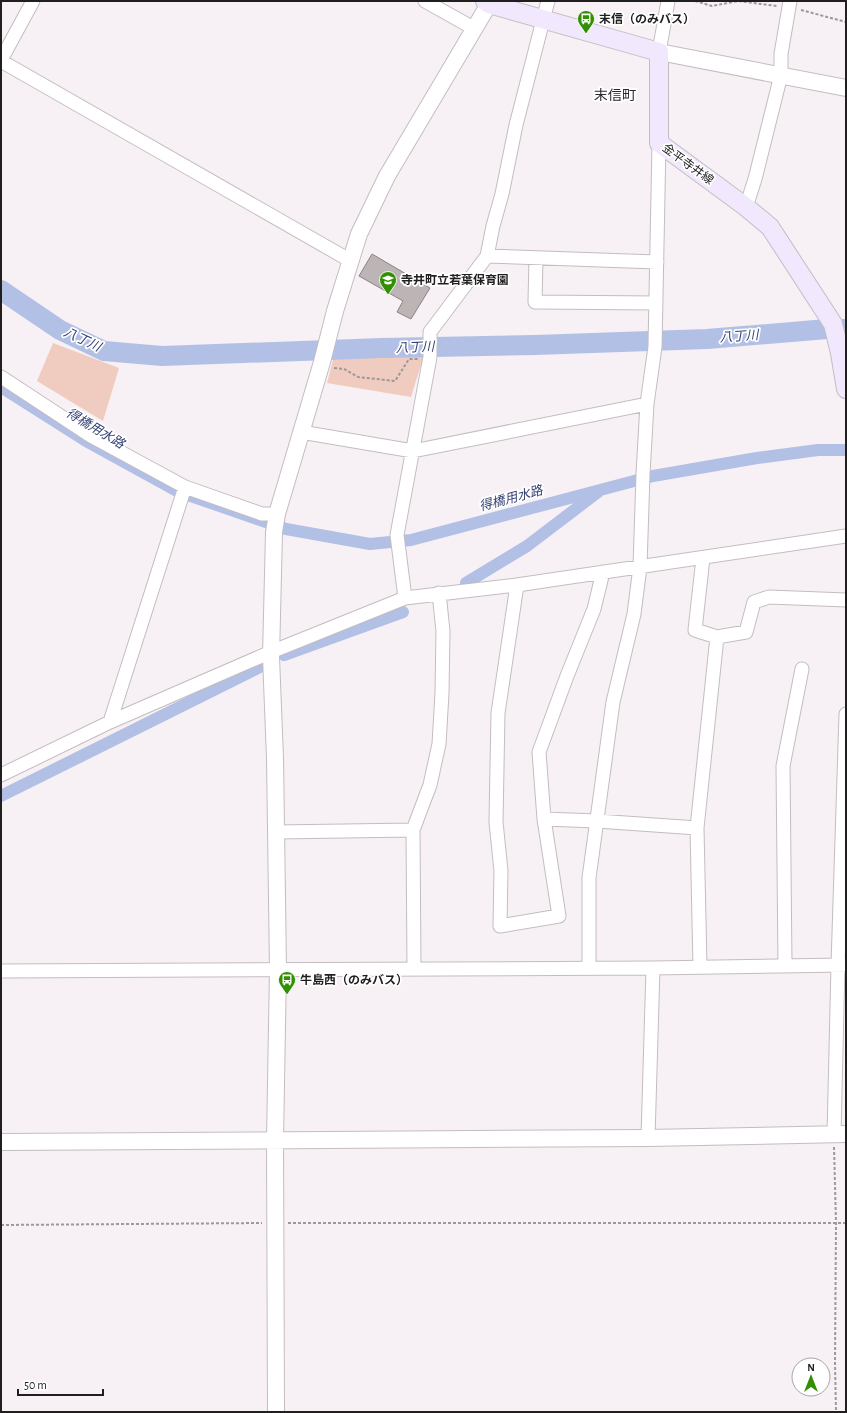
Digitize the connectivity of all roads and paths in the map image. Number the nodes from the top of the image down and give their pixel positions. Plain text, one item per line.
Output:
1 (32, 1) edge
2 (425, 1) edge
3 (548, 1) edge
4 (668, 1) edge
5 (695, 1) edge
6 (487, 3) edge
7 (790, 4) edge
8 (544, 20) junction
9 (846, 22) edge
10 (475, 29) junction
11 (659, 52) junction
12 (1, 61) edge
13 (781, 75) junction
14 (846, 88) edge
15 (659, 143) junction
16 (746, 207) junction
17 (487, 256) junction
18 (536, 258) junction
19 (351, 261) junction
20 (657, 262) junction
21 (656, 303) junction
22 (430, 358) junction
23 (322, 364) junction
24 (1, 377) edge
25 (846, 389) edge
26 (647, 404) junction
27 (301, 432) junction
28 (413, 451) junction
29 (185, 487) junction
30 (276, 522) junction
31 (846, 536) edge
32 (703, 558) junction
33 (640, 567) junction
34 (603, 572) junction
35 (517, 585) junction
36 (439, 593) junction
37 (405, 598) junction
38 (846, 600) edge
39 (717, 637) junction
40 (271, 660) junction
41 (802, 669) dead end
42 (846, 714) edge
43 (110, 722) junction
44 (1, 775) edge
45 (845, 782) edge
46 (544, 819) junction
47 (597, 821) junction
48 (697, 828) junction
49 (413, 830) junction
50 (276, 832) junction
51 (842, 965) edge
52 (785, 966) junction
53 (589, 967) junction
54 (700, 967) junction
55 (653, 968) junction
56 (278, 969) junction
57 (414, 969) junction
58 (1, 971) edge
59 (840, 1134) edge
60 (648, 1138) junction
61 (275, 1140) junction
62 (1, 1142) edge
63 (276, 1223) junction
64 (836, 1223) junction
65 (846, 1223) edge
66 (1, 1225) edge
67 (276, 1412) edge
68 (836, 1412) edge

1 - 12 street
2 - 10 street
3 - 8 street
4 - 11 street
5 - 7 path
6 - 8 main road
6 - 10 street
7 - 9 path
7 - 13 street
8 - 11 main road
8 - 17 street
10 - 19 street
11 - 13 street
11 - 15 main road, 金平寺井線
12 - 19 street
13 - 14 street
13 - 16 street
15 - 16 main road, 金平寺井線
15 - 20 street
16 - 25 main road, 金平寺井線
17 - 18 street
17 - 22 street
18 - 20 street
18 - 21 street
19 - 23 street
20 - 21 street
21 - 26 street
22 - 23 path
22 - 28 street
23 - 27 street
24 - 29 street
26 - 28 street
26 - 33 street
27 - 28 street
27 - 30 street
28 - 37 street
29 - 30 street
29 - 43 street
30 - 40 street
31 - 32 street
32 - 33 street
32 - 39 street
33 - 34 street
33 - 47 street
34 - 35 street
34 - 46 street
35 - 36 street
35 - 46 street
36 - 37 street
36 - 49 street
37 - 40 street
38 - 39 street
39 - 48 street
40 - 43 street
40 - 50 street
41 - 52 street
42 - 45 street
43 - 44 street
45 - 51 street
46 - 47 street
47 - 48 street
47 - 53 street
48 - 54 street
49 - 50 street
49 - 57 street
50 - 56 street
51 - 52 street
51 - 59 street
52 - 54 street
53 - 55 street
53 - 57 street
54 - 55 street
55 - 60 street
56 - 57 street
56 - 58 street
56 - 61 street
59 - 60 street
59 - 64 path
60 - 61 street
61 - 62 street
61 - 63 street
63 - 64 path
63 - 66 path
63 - 67 street
64 - 65 path
64 - 68 path

